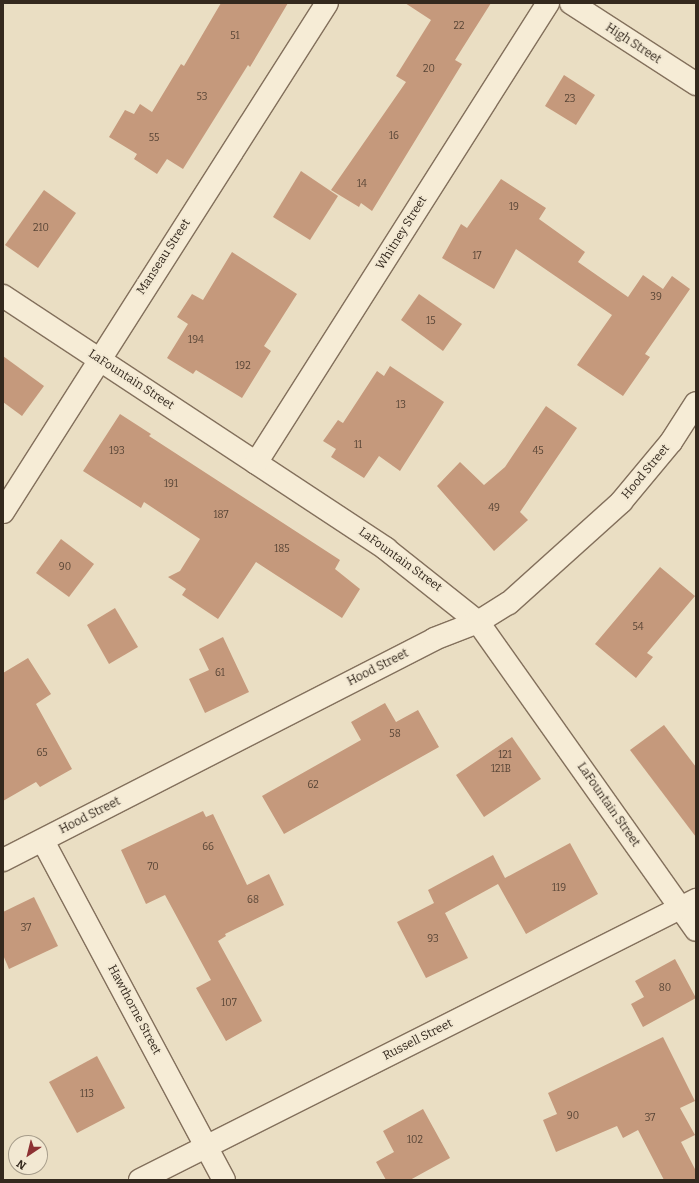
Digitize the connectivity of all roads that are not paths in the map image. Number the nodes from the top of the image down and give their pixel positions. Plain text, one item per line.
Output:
1 (327, 3) edge
2 (548, 3) edge
3 (571, 3) edge
4 (696, 84) edge
5 (3, 296) edge
6 (99, 360) junction
7 (696, 403) edge
8 (256, 463) junction
9 (3, 512) edge
10 (478, 622) junction
11 (43, 841) junction
12 (3, 860) edge
13 (688, 904) edge
14 (696, 930) edge
15 (208, 1146) junction
16 (140, 1180) edge
17 (224, 1180) edge

1 - 6 street, Manseau Street
2 - 8 street, Whitney Street
3 - 4 street, High Street
5 - 6 street, LaFountain Street
6 - 8 street, LaFountain Street
6 - 9 street, Manseau Street
7 - 10 street, Hood Street
8 - 10 street, LaFountain Street
10 - 11 street, Hood Street
10 - 13 street, LaFountain Street
11 - 12 street, Hood Street
11 - 15 street, Hawthorne Street
13 - 14 street, LaFountain Street
13 - 15 street, Russell Street
15 - 16 street, Russell Street
15 - 17 street, Hawthorne Street

